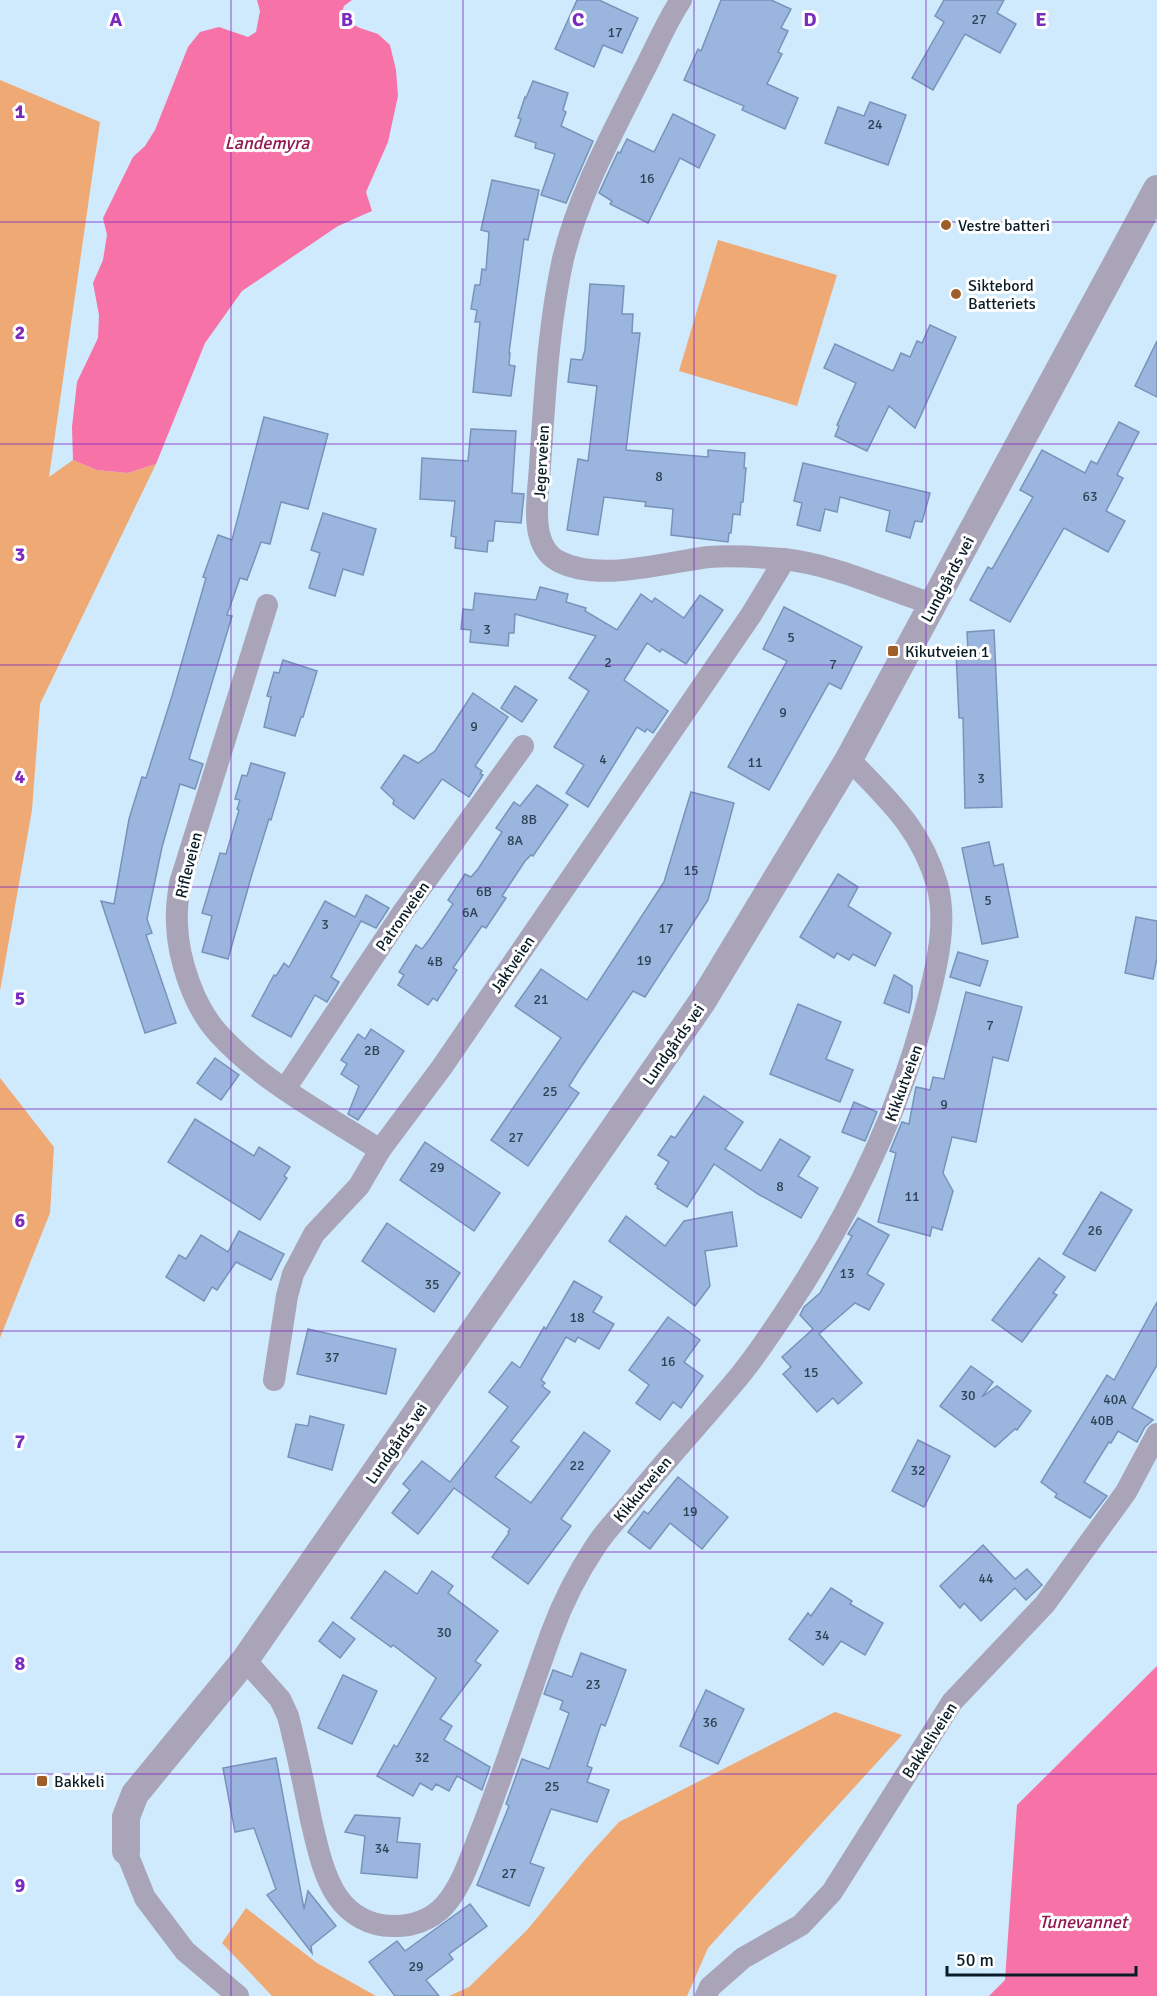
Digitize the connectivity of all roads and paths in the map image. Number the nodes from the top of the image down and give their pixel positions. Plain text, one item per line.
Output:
1 (681, 0) edge
2 (1157, 189) edge
3 (785, 559) junction
4 (933, 604) junction
5 (267, 605) dead end
6 (523, 746) dead end
7 (849, 759) junction
8 (285, 1089) junction
9 (380, 1150) junction
10 (274, 1380) dead end
11 (1157, 1434) edge
12 (245, 1660) junction
13 (126, 1851) joint
14 (238, 1996) edge
15 (706, 1996) edge

1 - 3 street, Jegerveien
2 - 4 street, Lundgårds vei
3 - 4 street, Jegerveien
3 - 9 street, Jaktveien
4 - 7 street, Lundgårds vei
5 - 8 street, Rifleveien
6 - 8 street, Patronveien
7 - 12 street, Lundgårds vei
7 - 12 street, Kikkutveien
8 - 9 street, Rifleveien
9 - 10 street, Jaktveien
11 - 15 street, Bakkeliveien
12 - 13 street, Lundgårds vei
13 - 14 street

